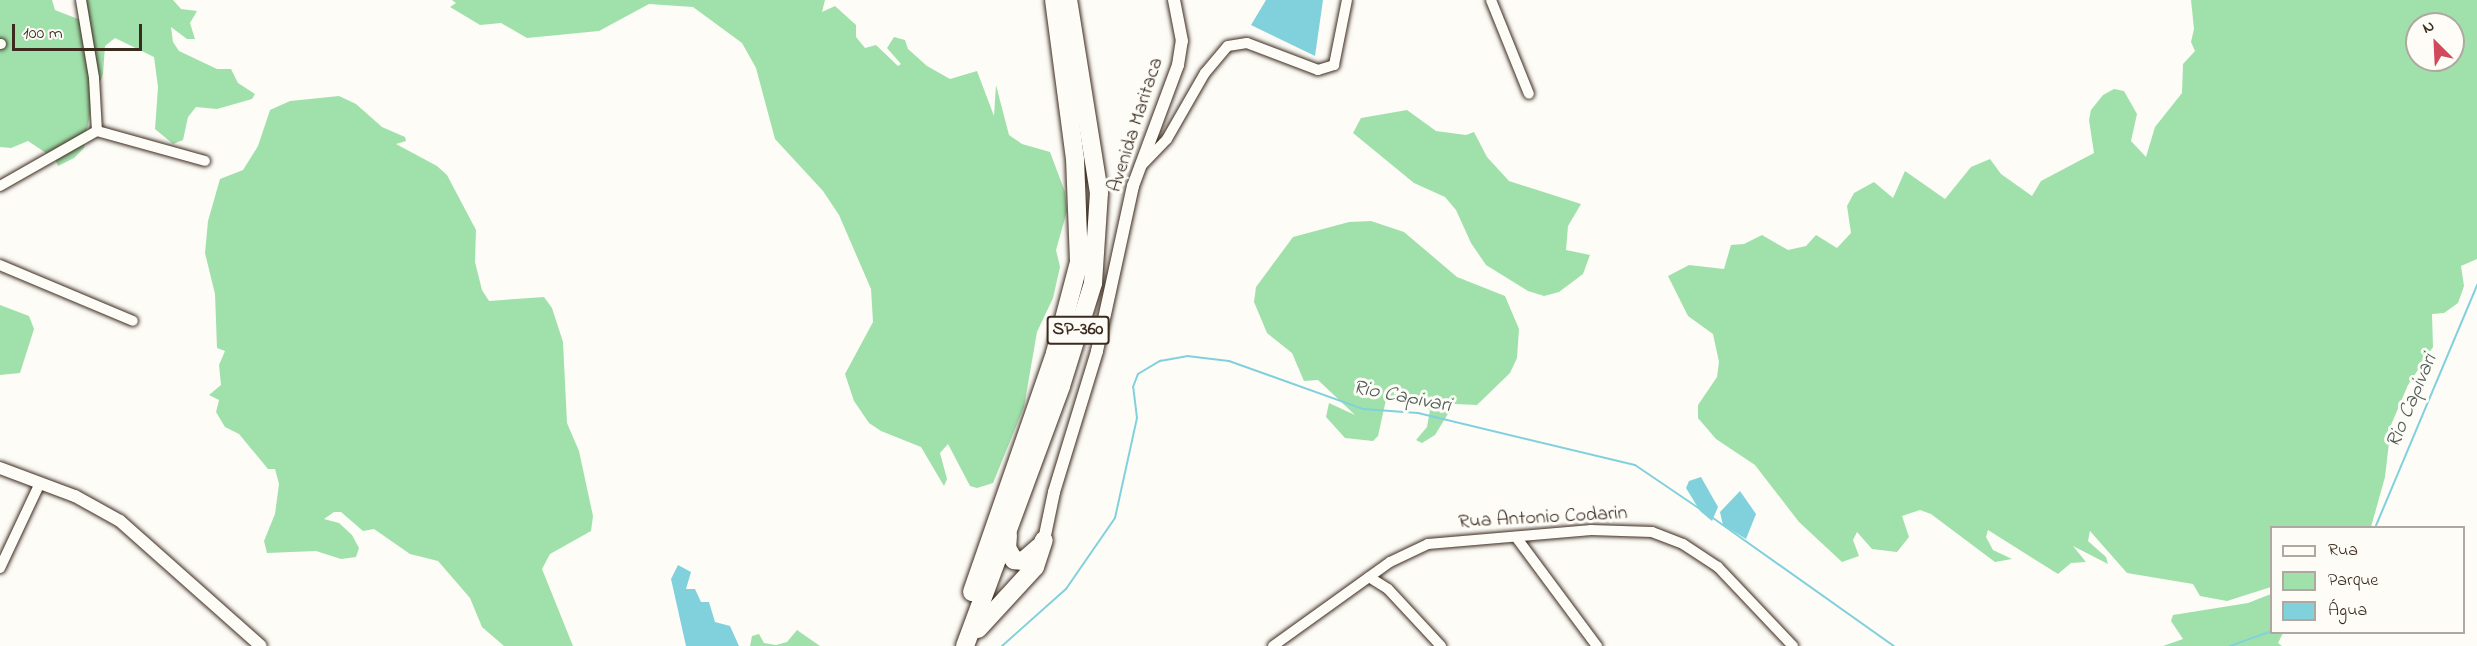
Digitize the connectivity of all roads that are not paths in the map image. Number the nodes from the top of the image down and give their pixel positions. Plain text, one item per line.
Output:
1 (81, 0) edge
2 (1054, 0) edge
3 (1068, 0) edge
4 (1174, 0) edge
5 (1347, 0) edge
6 (1491, 0) edge
7 (1529, 94) dead end
8 (97, 131) junction
9 (205, 161) dead end
10 (1141, 166) junction
11 (0, 186) edge
12 (0, 265) edge
13 (133, 321) dead end
14 (0, 468) edge
15 (40, 483) junction
16 (1008, 533) junction
17 (1516, 537) junction
18 (1044, 540) junction
19 (0, 568) edge
20 (1369, 577) junction
21 (261, 646) edge
22 (952, 646) edge
23 (966, 646) edge
24 (1273, 646) edge
25 (1441, 646) edge
26 (1597, 646) edge
27 (1793, 646) edge

1 - 8 street
2 - 22 highway, SP-360
3 - 16 highway, SP-360
4 - 10 street, Avenida Maritaca
5 - 10 street
6 - 7 street
8 - 9 street
8 - 11 street
10 - 18 street, Avenida Maritaca
12 - 13 street
14 - 15 street
15 - 19 street
15 - 21 street
16 - 18 highway
16 - 23 highway, SP-360
17 - 20 street, Rua Antonio Codarin
17 - 26 street
17 - 27 street, Rua Antonio Codarin
18 - 23 highway
20 - 24 street, Rua Antonio Codarin
20 - 25 street

